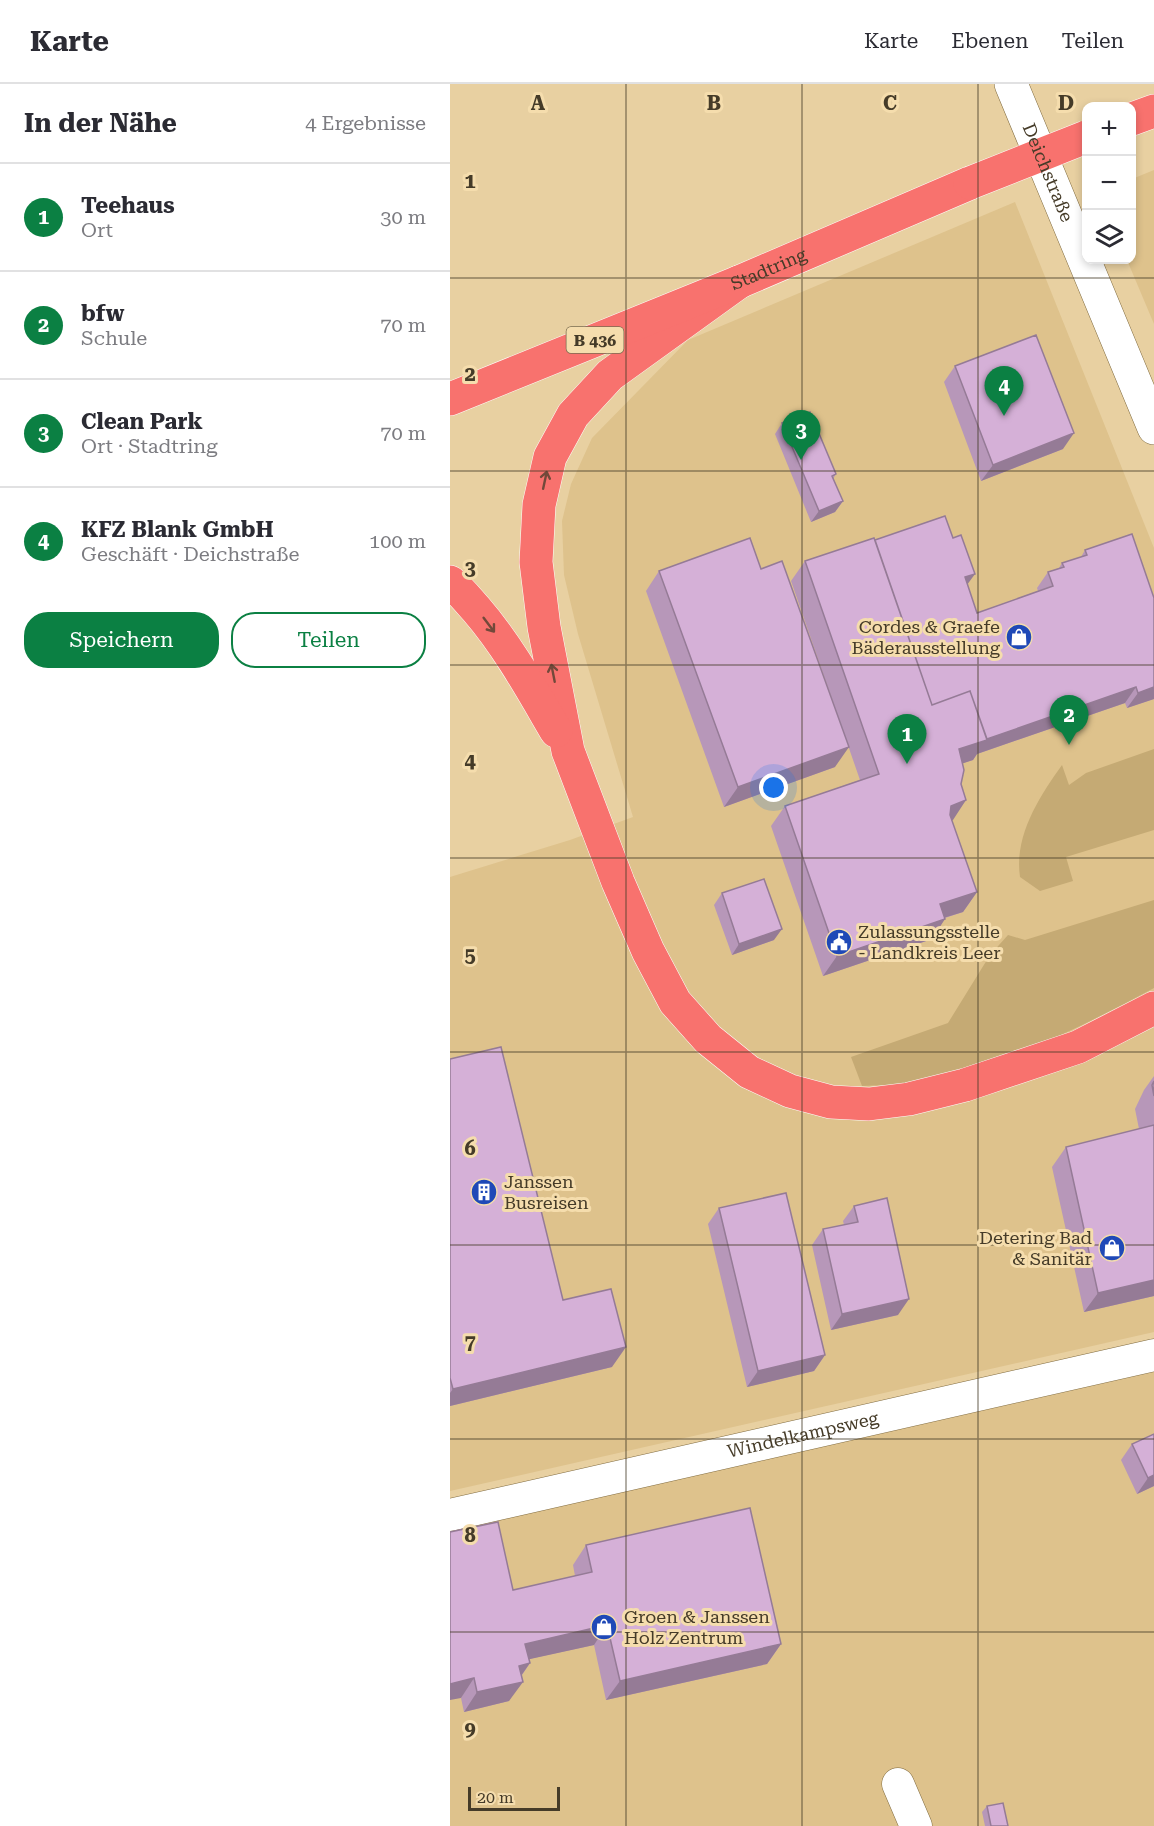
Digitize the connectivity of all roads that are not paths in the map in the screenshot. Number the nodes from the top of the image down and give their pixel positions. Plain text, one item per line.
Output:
1 (1011, 84) edge
2 (1154, 111) edge
3 (1136, 117) edge
4 (1082, 139) edge
5 (739, 282) junction
6 (450, 399) edge
7 (1154, 428) edge
8 (450, 582) edge
9 (568, 751) junction
10 (1154, 1008) edge
11 (1154, 1355) edge
12 (450, 1515) edge
13 (898, 1784) dead end
14 (916, 1826) edge

1 - 7 main road, Deichstraße
2 - 3 highway
4 - 5 highway, Stadtring / B 436, bridge
5 - 6 highway, Stadtring / B 436
9 -> 5 highway
8 -> 9 highway
9 - 10 highway
11 - 12 street, Windelkampsweg
13 - 14 street

